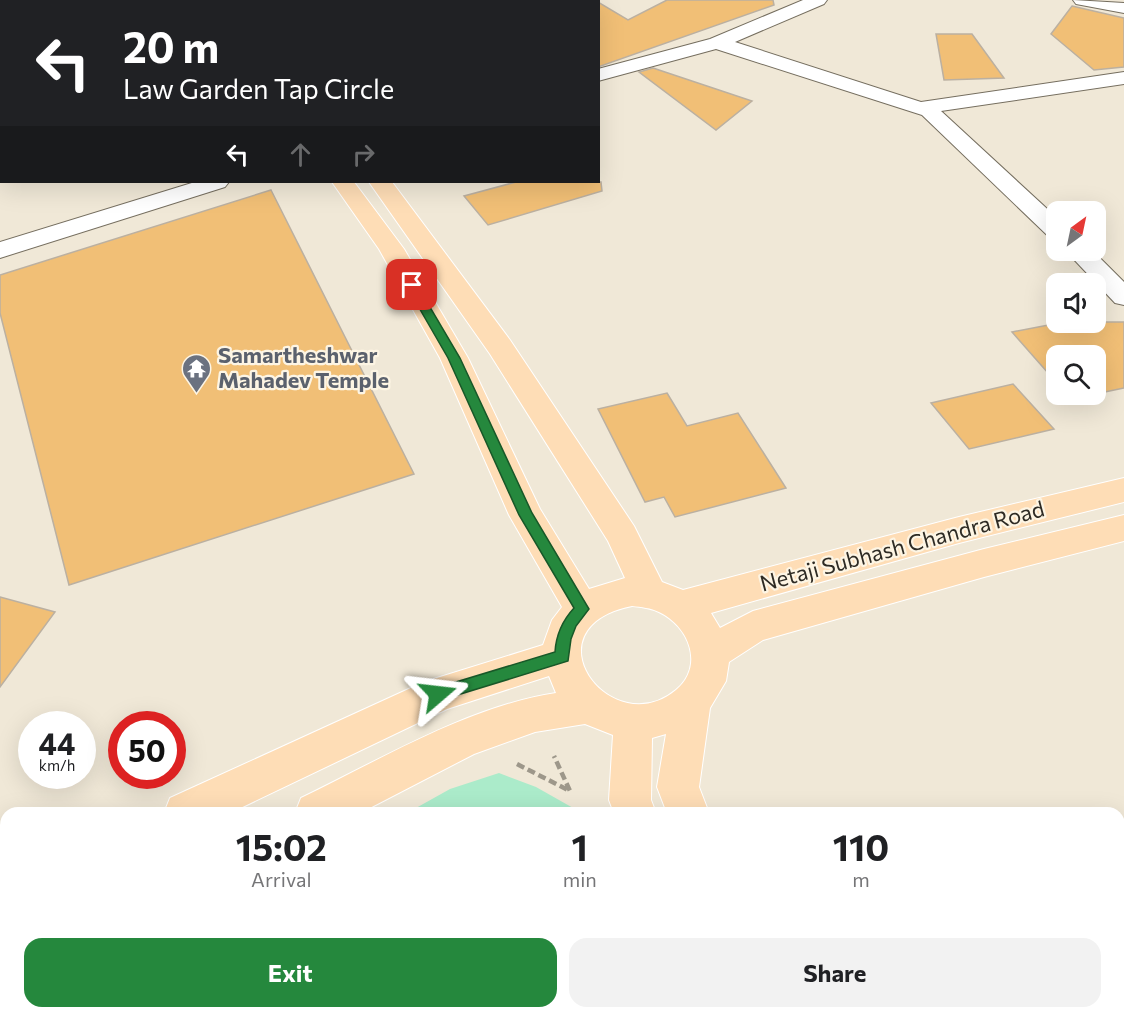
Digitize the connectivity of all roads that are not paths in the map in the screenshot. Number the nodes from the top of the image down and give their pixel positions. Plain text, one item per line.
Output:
1 (818, 0) edge
2 (1083, 0) edge
3 (1124, 8) edge
4 (717, 44) junction
5 (600, 74) edge
6 (1124, 78) edge
7 (921, 108) junction
8 (214, 183) edge
9 (344, 183) edge
10 (381, 183) edge
11 (1046, 221) edge
12 (0, 250) edge
13 (1088, 261) edge
14 (1124, 297) edge
15 (1124, 490) edge
16 (1124, 528) edge
17 (665, 599) junction
18 (582, 609) junction
19 (711, 653) junction
20 (562, 656) junction
21 (691, 703) junction
22 (588, 706) junction
23 (633, 721) junction
24 (198, 807) edge
25 (328, 807) edge
26 (633, 807) edge
27 (686, 807) edge

1 - 4 street
2 - 3 street
4 - 5 street
4 - 7 street
6 - 7 street
7 - 11 street
8 - 12 street
9 - 18 main road
10 - 17 main road
13 - 14 street
15 - 17 main road, Netaji Subhash Chandra Road
16 - 19 main road, Netaji Subhash Chandra Road
17 - 18 main road
17 - 19 main road
18 - 20 main road
19 - 21 main road
20 - 22 main road
20 - 24 main road
21 - 23 main road
21 - 27 main road
22 - 23 main road
22 - 25 main road
23 - 26 main road

